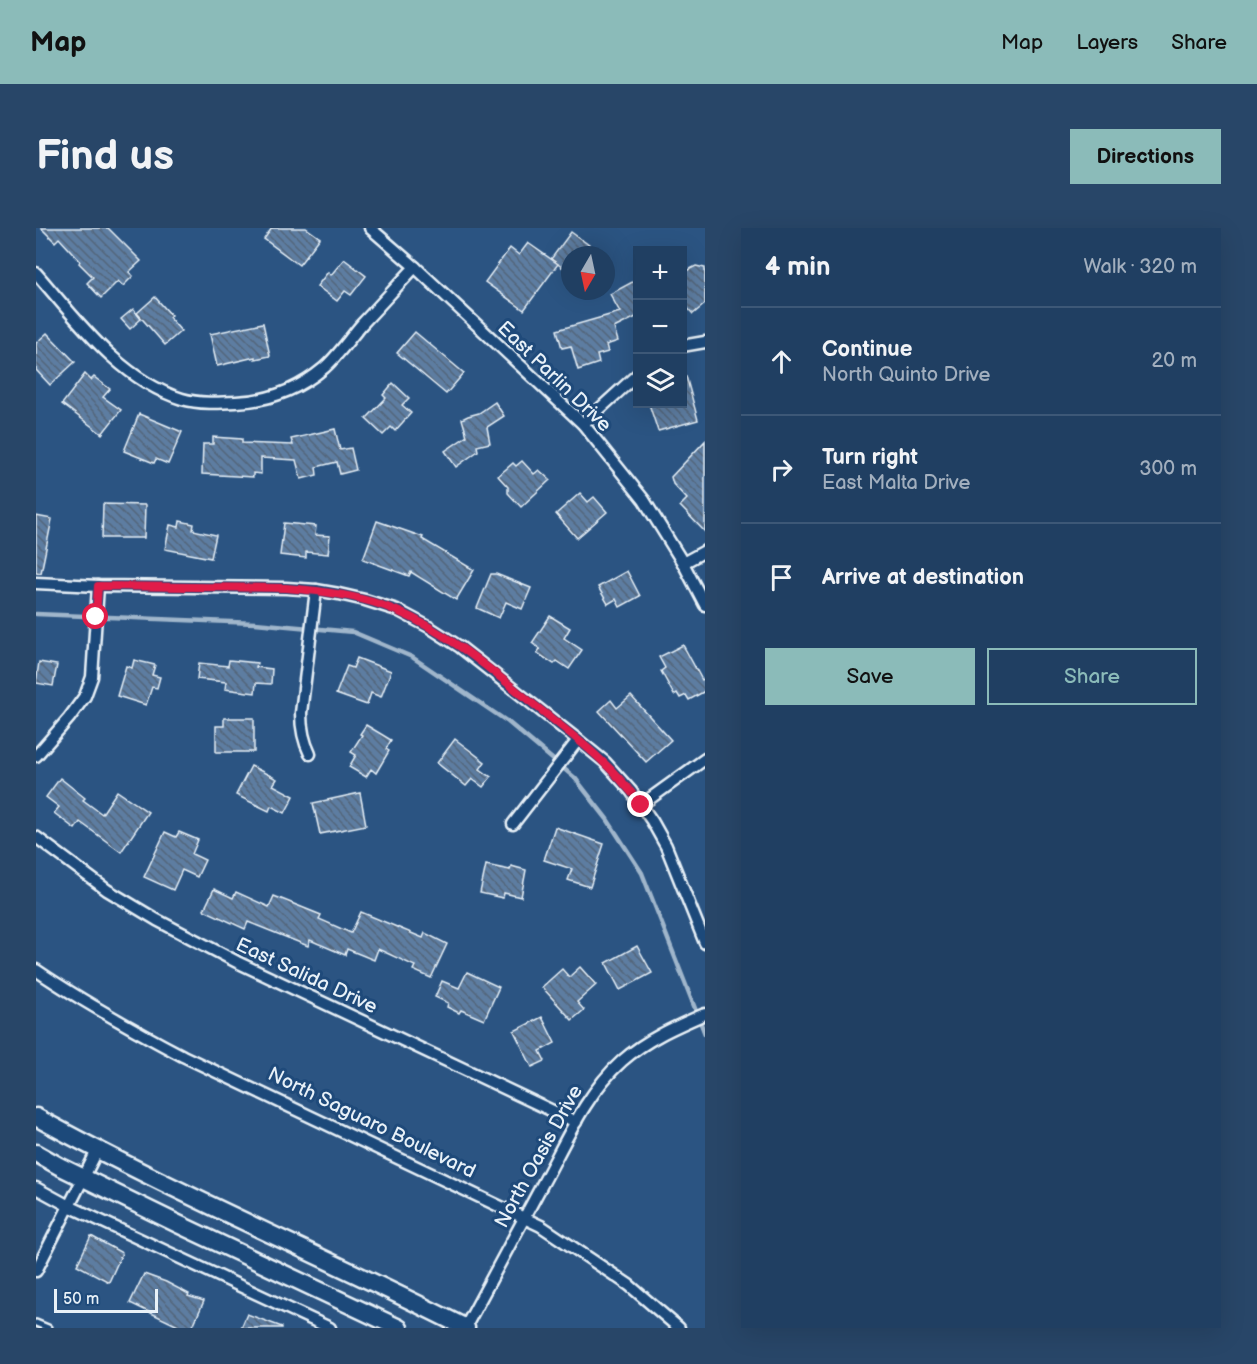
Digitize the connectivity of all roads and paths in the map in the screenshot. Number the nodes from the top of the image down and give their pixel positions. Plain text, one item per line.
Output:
1 (370, 228) edge
2 (415, 267) junction
3 (36, 273) edge
4 (705, 342) edge
5 (687, 345) edge
6 (633, 378) edge
7 (583, 423) junction
8 (705, 551) edge
9 (682, 563) junction
10 (36, 583) edge
11 (98, 586) junction
12 (316, 591) junction
13 (705, 605) edge
14 (578, 740) junction
15 (310, 754) dead end
16 (36, 756) edge
17 (705, 759) edge
18 (641, 805) junction
19 (513, 824) dead end
20 (36, 837) edge
21 (705, 943) edge
22 (36, 969) edge
23 (705, 1014) edge
24 (36, 1117) edge
25 (576, 1122) junction
26 (97, 1151) junction
27 (36, 1153) edge
28 (84, 1178) junction
29 (36, 1188) edge
30 (69, 1206) junction
31 (525, 1218) junction
32 (36, 1271) edge
33 (36, 1323) edge
34 (48, 1328) edge
35 (330, 1328) edge
36 (399, 1328) edge
37 (465, 1328) edge
38 (679, 1328) edge

1 - 2 street, East Parlin Drive
2 - 3 street
2 - 7 street, East Parlin Drive
4 - 5 street
6 - 7 street
7 - 9 street, East Parlin Drive
8 - 9 street
9 - 13 street, East Parlin Drive
10 - 11 street
11 - 12 street
11 - 16 street
12 - 14 street
12 - 15 street
14 - 18 street
14 - 19 street
17 - 18 street
18 - 21 street
20 - 25 street, East Salida Drive
22 - 31 street, North Saguaro Boulevard
23 - 25 street, North Oasis Drive
24 - 26 main road
25 - 31 street, North Oasis Drive
26 - 28 street
26 - 37 main road
27 - 28 main road
28 - 30 street
28 - 36 main road
29 - 30 street
30 - 32 street
30 - 35 street
31 - 37 street, North Oasis Drive
31 - 38 street, North Saguaro Boulevard
33 - 34 lane

